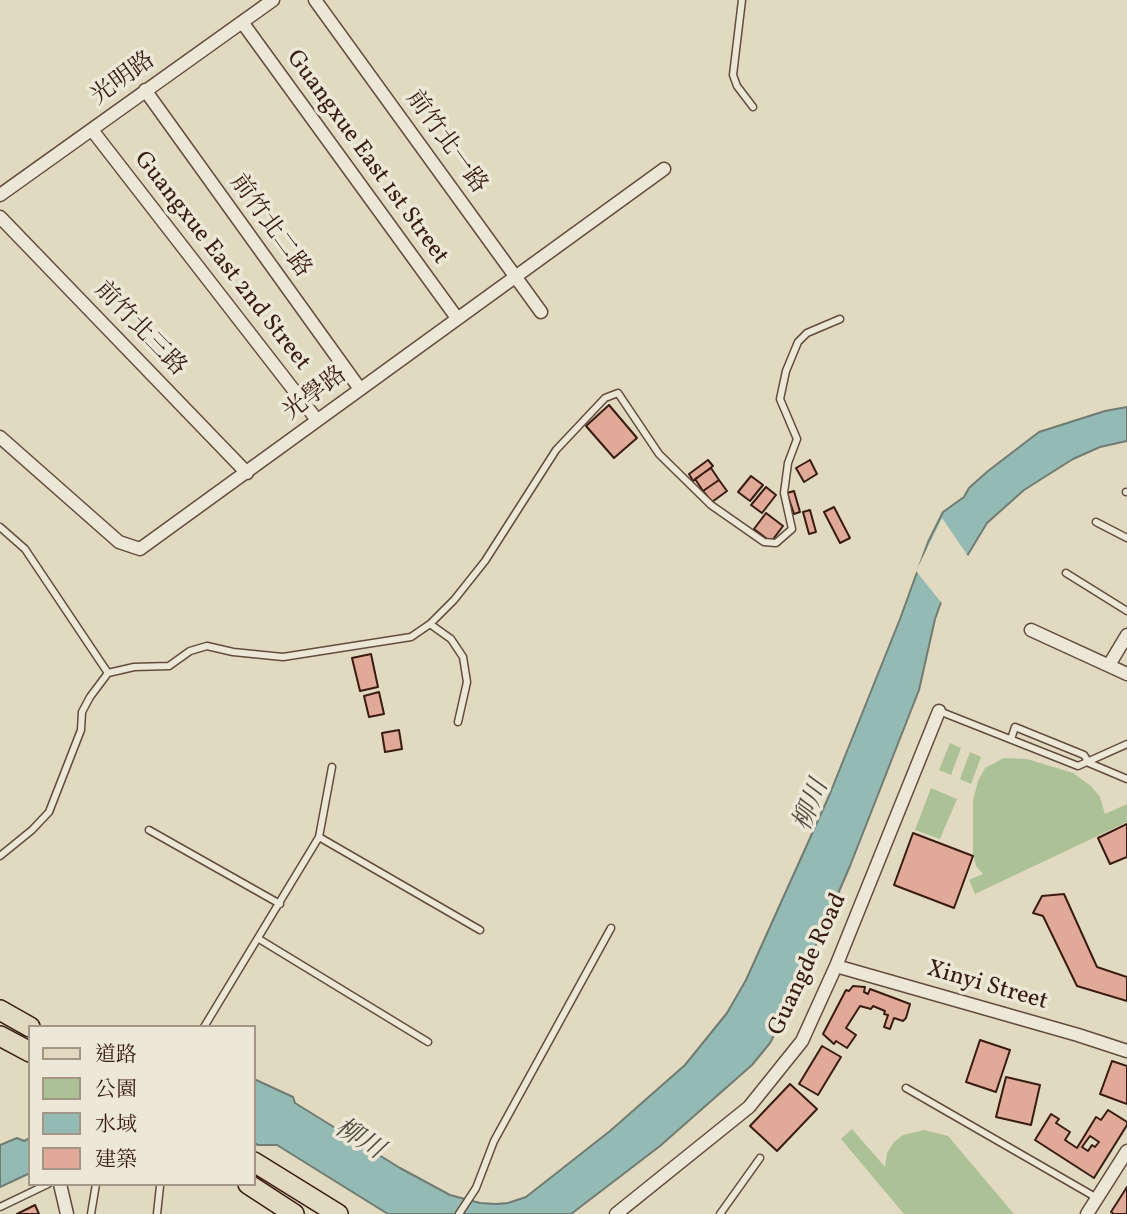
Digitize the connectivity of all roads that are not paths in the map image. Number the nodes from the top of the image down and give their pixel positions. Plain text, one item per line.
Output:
1 (273, 0) edge
2 (315, 0) edge
3 (742, 0) edge
4 (242, 22) junction
5 (145, 90) junction
6 (753, 107) dead end
7 (92, 130) junction
8 (664, 169) dead end
9 (0, 195) edge
10 (0, 217) edge
11 (517, 277) junction
12 (541, 312) dead end
13 (457, 318) junction
14 (840, 319) dead end
15 (360, 389) junction
16 (317, 421) junction
17 (0, 437) edge
18 (247, 473) junction
19 (1096, 522) dead end
20 (0, 527) edge
21 (1127, 538) edge
22 (1066, 573) dead end
23 (1127, 611) edge
24 (430, 624) junction
25 (1031, 630) dead end
26 (1127, 635) edge
27 (1109, 665) junction
28 (108, 673) junction
29 (1127, 674) edge
30 (939, 711) joint
31 (458, 722) dead end
32 (1011, 738) junction
33 (1127, 744) edge
34 (1089, 762) junction
35 (332, 767) dead end
36 (1127, 779) edge
37 (149, 830) dead end
38 (319, 837) junction
39 (0, 856) edge
40 (280, 904) junction
41 (611, 928) dead end
42 (480, 930) dead end
43 (259, 939) junction
44 (836, 966) junction
45 (0, 1010) edge
46 (205, 1025) edge
47 (28, 1026) edge
48 (0, 1036) edge
49 (428, 1042) dead end
50 (28, 1051) edge
51 (1127, 1051) edge
52 (906, 1088) dead end
53 (1125, 1157) edge
54 (760, 1158) dead end
55 (256, 1163) edge
56 (44, 1186) edge
57 (60, 1186) edge
58 (96, 1186) edge
59 (160, 1186) dead end
60 (251, 1186) edge
61 (1097, 1198) junction
62 (0, 1207) edge
63 (67, 1214) edge
64 (91, 1214) edge
65 (157, 1214) edge
66 (295, 1214) edge
67 (338, 1214) edge
68 (459, 1214) edge
69 (617, 1214) edge
70 (720, 1214) edge
71 (1087, 1214) edge

1 - 4 street, 光明路
2 - 11 street, 前竹北一路
3 - 6 lane
4 - 5 street, 光明路
4 - 13 street, Guangxue East 1st Street
5 - 7 street, 光明路
5 - 15 street, 前竹北二路
7 - 9 street, 光明路
7 - 16 street, Guangxue East 2nd Street
8 - 11 street, 光學路
10 - 18 street, 前竹北三路
11 - 12 street, 前竹北一路
11 - 13 street, 光學路
13 - 15 street, 光學路
14 - 24 lane
15 - 16 street, 光學路
16 - 18 street, 光學路
17 - 18 street, 光學路
19 - 21 lane
20 - 28 lane
22 - 23 lane
24 - 28 lane
24 - 31 lane
25 - 27 street
26 - 27 street
27 - 29 street
28 - 39 lane
30 - 32 lane
30 - 44 street, Guangde Road
32 - 34 lane
32 - 34 lane
33 - 34 lane
34 - 36 lane
35 - 38 lane
37 - 40 lane
38 - 40 lane
38 - 42 lane
40 - 43 lane
41 - 68 lane
43 - 46 lane
43 - 49 lane
44 - 51 street, Xinyi Street
44 - 69 street, Guangde Road
45 - 47 main road
48 - 50 main road
52 - 61 lane
53 - 61 street
54 - 70 lane
55 - 67 main road
56 - 62 lane
57 - 63 street
58 - 64 lane
59 - 65 lane
60 - 66 main road
61 - 71 street

